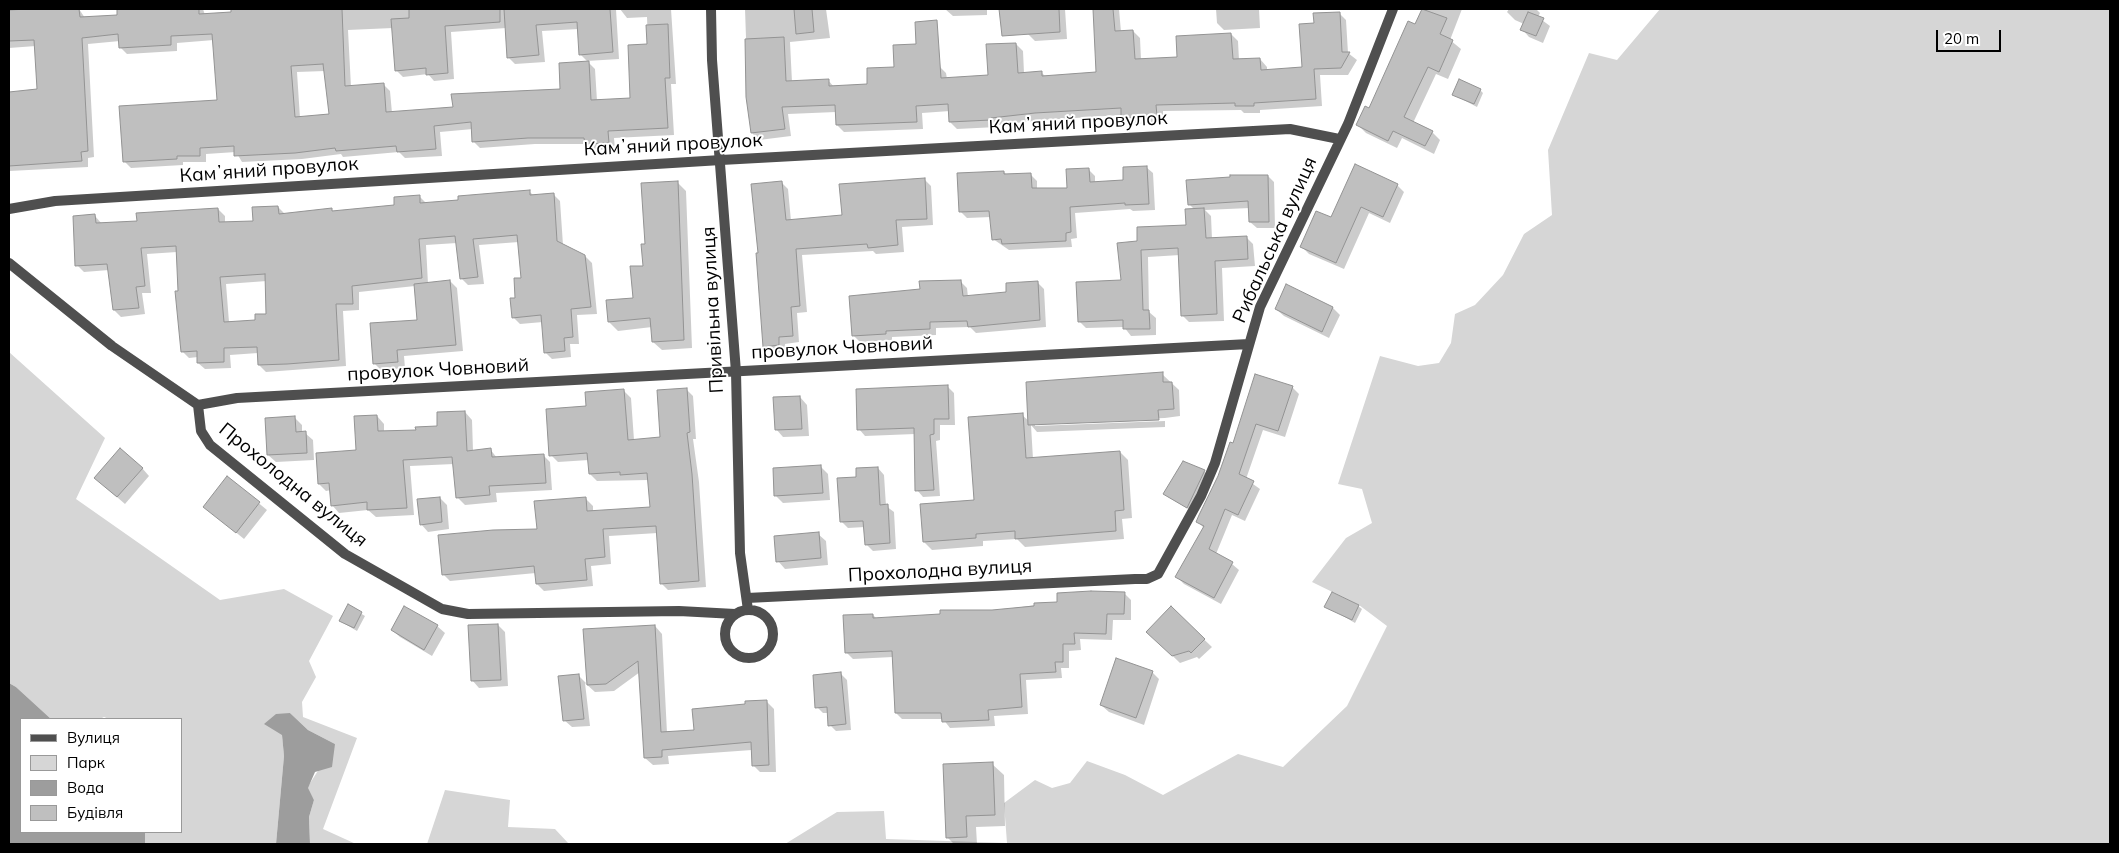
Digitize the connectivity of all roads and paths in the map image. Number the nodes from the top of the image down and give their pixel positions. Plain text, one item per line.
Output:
1 (712, 9) edge
2 (1393, 9) edge
3 (1340, 139) junction
4 (721, 160) junction
5 (9, 209) edge
6 (9, 263) edge
7 (1249, 344) junction
8 (736, 372) junction
9 (198, 405) junction
10 (1135, 579) joint
11 (747, 598) junction
12 (748, 610) junction
13 (735, 614) junction

1 - 4 street, Привільна вулиця
2 - 3 street, Рибальська вулиця
3 - 4 street, Камʼяний провулок
3 - 7 street, Рибальська вулиця
4 - 5 street, Камʼяний провулок
4 - 8 street, Привільна вулиця
6 - 9 street
7 - 8 street, провулок Човновий
7 - 10 street, Рибальська вулиця
8 - 9 street, провулок Човновий
8 - 11 street, Привільна вулиця
9 - 13 street, Прохолодна вулиця
10 - 11 street, Прохолодна вулиця
11 - 12 street, Привільна вулиця
12 - 13 street
12 - 13 street

